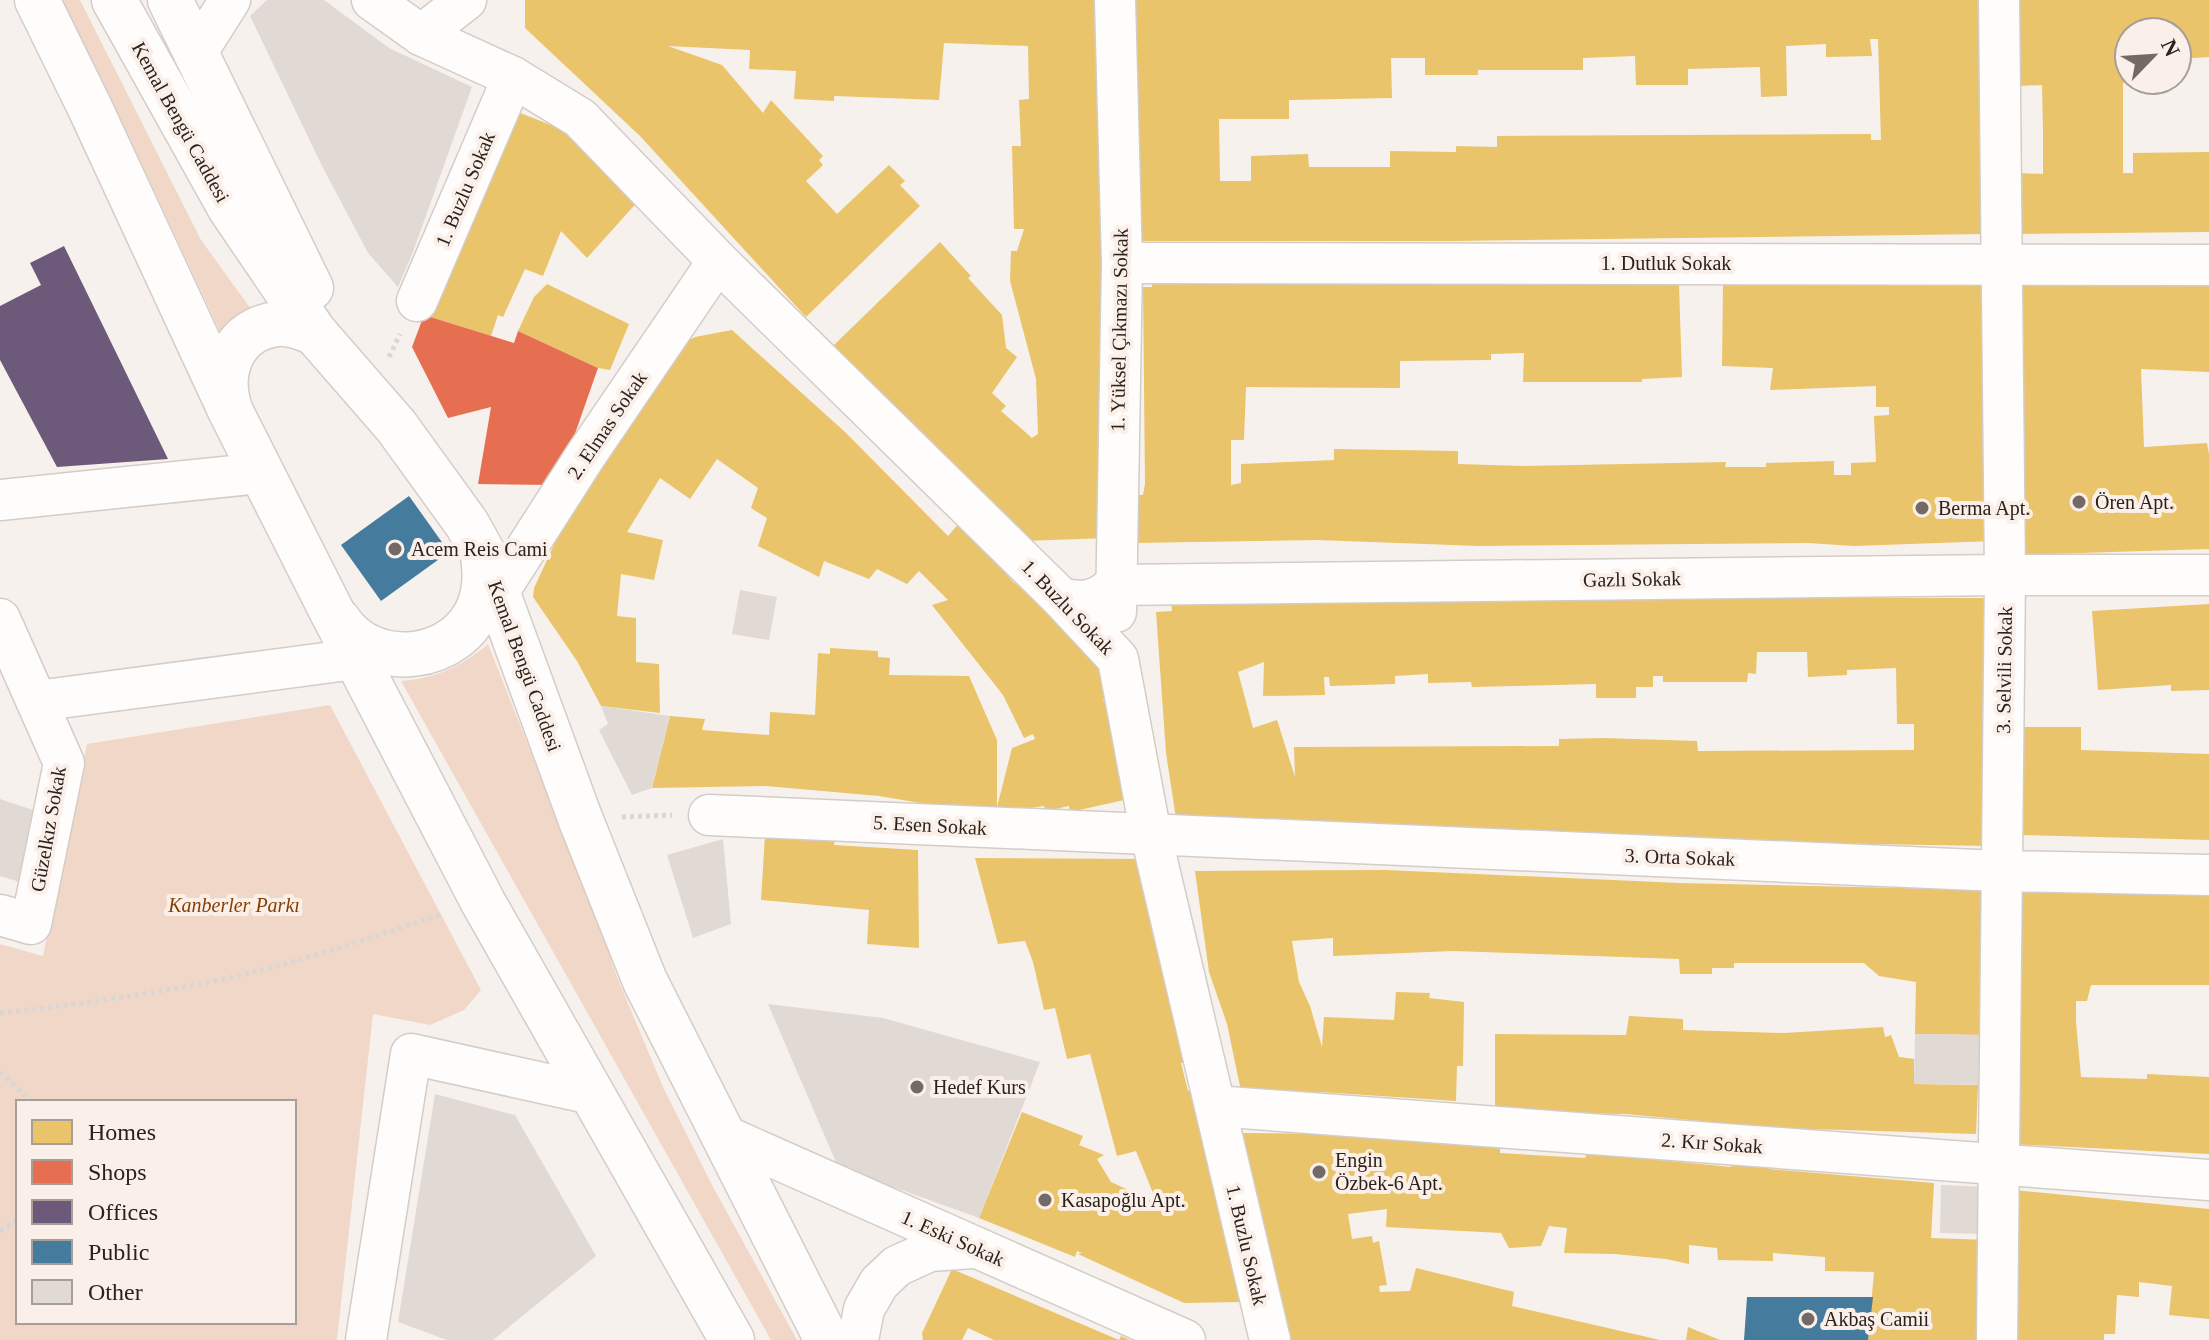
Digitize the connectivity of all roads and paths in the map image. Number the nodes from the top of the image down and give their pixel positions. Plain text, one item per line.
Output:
1 (19, 0) edge
2 (37, 0) edge
3 (114, 0) edge
4 (170, 0) edge
5 (230, 0) edge
6 (372, 0) edge
7 (466, 0) edge
8 (1115, 0) edge
9 (1999, 0) edge
10 (421, 35) junction
11 (197, 52) junction
12 (513, 77) junction
13 (90, 108) junction
14 (718, 261) junction
15 (1122, 263) junction
16 (2000, 263) junction
17 (2209, 265) edge
18 (417, 301) joint
19 (315, 333) junction
20 (362, 384) junction
21 (230, 410) junction
22 (261, 473) junction
23 (0, 500) edge
24 (491, 572) junction
25 (2005, 575) junction
26 (2209, 575) edge
27 (1114, 585) junction
28 (1061, 598) junction
29 (0, 619) edge
30 (374, 657) junction
31 (1118, 659) junction
32 (37, 701) junction
33 (709, 815) joint
34 (580, 818) junction
35 (1151, 835) junction
36 (2000, 871) junction
37 (2209, 875) edge
38 (483, 902) junction
39 (0, 915) edge
40 (0, 1013) edge
41 (0, 1072) edge
42 (592, 1094) junction
43 (30, 1100) edge
44 (1215, 1106) junction
45 (723, 1135) junction
46 (2000, 1164) junction
47 (2209, 1180) edge
48 (973, 1248) junction
49 (366, 1340) edge
50 (732, 1340) edge
51 (827, 1340) edge
52 (858, 1340) edge
53 (1185, 1340) edge
54 (1270, 1340) edge
55 (1997, 1340) edge

1 - 13 main road
2 - 13 main road
3 - 19 main road, Kemal Bengü Caddesi
4 - 11 main road
5 - 11 street
6 - 10 street, 1. Buzlu Sokak
7 - 10 street
8 - 15 street, 1. Yüksel Çıkmazı Sokak
9 - 16 street, 3. Selvili Sokak
10 - 12 street, 1. Buzlu Sokak
11 - 20 main road
12 - 14 street, 1. Buzlu Sokak
12 - 18 street, 1. Buzlu Sokak
13 - 21 main road
14 - 24 street, 2. Elmas Sokak
14 - 28 street, 1. Buzlu Sokak
15 - 16 street, 1. Dutluk Sokak
15 - 27 street, 1. Yüksel Çıkmazı Sokak
16 - 17 street, 1. Dutluk Sokak
16 - 25 street, 3. Selvili Sokak
18 - 20 path
19 - 20 main road, Kemal Bengü Caddesi
19 - 21 main road
20 - 24 main road, Kemal Bengü Caddesi
21 - 22 main road
22 - 23 street
22 - 30 main road
24 - 30 main road
24 - 34 main road, Kemal Bengü Caddesi
25 - 26 street, Gazlı Sokak
25 - 27 street, Gazlı Sokak
25 - 36 street, 3. Selvili Sokak
27 - 28 street, Gazlı Sokak
27 - 31 street, 1. Yüksel Çıkmazı Sokak
28 - 31 street, 1. Buzlu Sokak
29 - 32 street, Güzelkız Sokak
30 - 32 street
30 - 38 main road
31 - 35 street, 1. Buzlu Sokak
32 - 39 street, Güzelkız Sokak
33 - 34 path
33 - 35 street, 5. Esen Sokak
34 - 45 main road, Kemal Bengü Caddesi
35 - 36 street, 3. Orta Sokak
35 - 44 street, 1. Buzlu Sokak
36 - 37 street, 3. Orta Sokak
36 - 46 street, 3. Selvili Sokak
38 - 40 path
38 - 42 main road
41 - 43 path
42 - 49 street
42 - 50 main road
44 - 46 street, 2. Kır Sokak
44 - 54 street, 1. Buzlu Sokak
45 - 48 street, 1. Eski Sokak
45 - 51 main road, Kemal Bengü Caddesi
46 - 47 street, 2. Kır Sokak
46 - 55 street, 3. Selvili Sokak
48 - 52 street
48 - 53 street, 1. Eski Sokak

